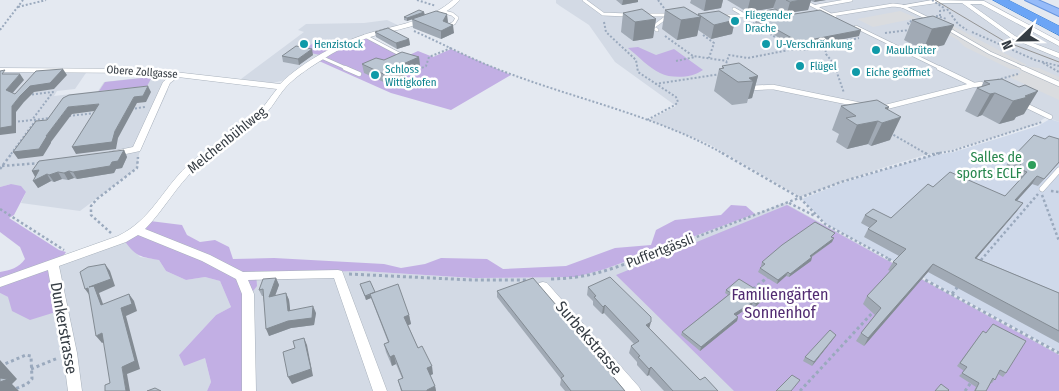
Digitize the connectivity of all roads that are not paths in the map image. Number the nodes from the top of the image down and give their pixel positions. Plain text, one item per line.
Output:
1 (457, 0) edge
2 (584, 0) edge
3 (802, 0) edge
4 (850, 0) edge
5 (963, 0) edge
6 (999, 0) edge
7 (1008, 0) edge
8 (1030, 0) edge
9 (978, 1) edge
10 (902, 6) junction
11 (815, 7) junction
12 (734, 8) dead end
13 (823, 10) junction
14 (445, 11) junction
15 (774, 11) edge
16 (814, 12) edge
17 (1059, 13) edge
18 (634, 15) edge
19 (642, 15) edge
20 (830, 15) junction
21 (722, 16) edge
22 (746, 16) junction
23 (838, 18) edge
24 (935, 22) edge
25 (852, 25) edge
26 (941, 25) edge
27 (448, 26) edge
28 (1059, 26) edge
29 (656, 30) edge
30 (1059, 31) edge
31 (365, 36) junction
32 (1059, 44) edge
33 (1059, 56) edge
34 (321, 57) junction
35 (408, 58) edge
36 (0, 70) edge
37 (177, 74) junction
38 (359, 74) dead end
39 (1059, 84) edge
40 (974, 85) junction
41 (282, 86) junction
42 (745, 86) edge
43 (989, 88) edge
44 (1015, 100) edge
45 (876, 108) edge
46 (865, 112) edge
47 (1050, 117) road end
48 (101, 155) edge
49 (1059, 170) edge
50 (1042, 189) dead end
51 (139, 231) junction
52 (53, 265) junction
53 (242, 276) junction
54 (539, 282) edge
55 (0, 284) edge
56 (75, 391) edge
57 (249, 391) edge
58 (380, 391) edge
59 (634, 391) edge

1 - 14 street, Melchenbühlweg
2 - 18 lane
3 - 11 lane
4 - 11 lane
5 - 9 street
5 - 10 street
5 - 33 street
6 - 30 highway
7 - 28 highway
8 - 17 main road
9 - 32 street
10 - 20 lane
10 - 24 lane
11 - 13 lane
12 - 22 lane
13 - 16 lane
13 - 20 lane
14 - 27 lane
14 - 31 street, Melchenbühlweg
15 - 22 lane
19 - 29 lane
20 - 23 lane
21 - 22 lane
25 - 40 lane
26 - 39 lane
31 - 34 street, Melchenbühlweg
31 - 35 lane
34 - 38 lane
34 - 41 street, Melchenbühlweg
36 - 37 street, Obere Zollgasse
37 - 41 street, Obere Zollgasse
37 - 48 street
40 - 43 lane
40 - 45 lane
41 - 51 street, Melchenbühlweg
42 - 46 lane
44 - 47 lane
49 - 50 lane
51 - 52 street, Melchenbühlweg
51 - 53 street
52 - 55 street, Melchenbühlweg
52 - 56 street, Dunkerstrasse
53 - 57 street
53 - 58 street
54 - 59 street, Surbekstrasse

